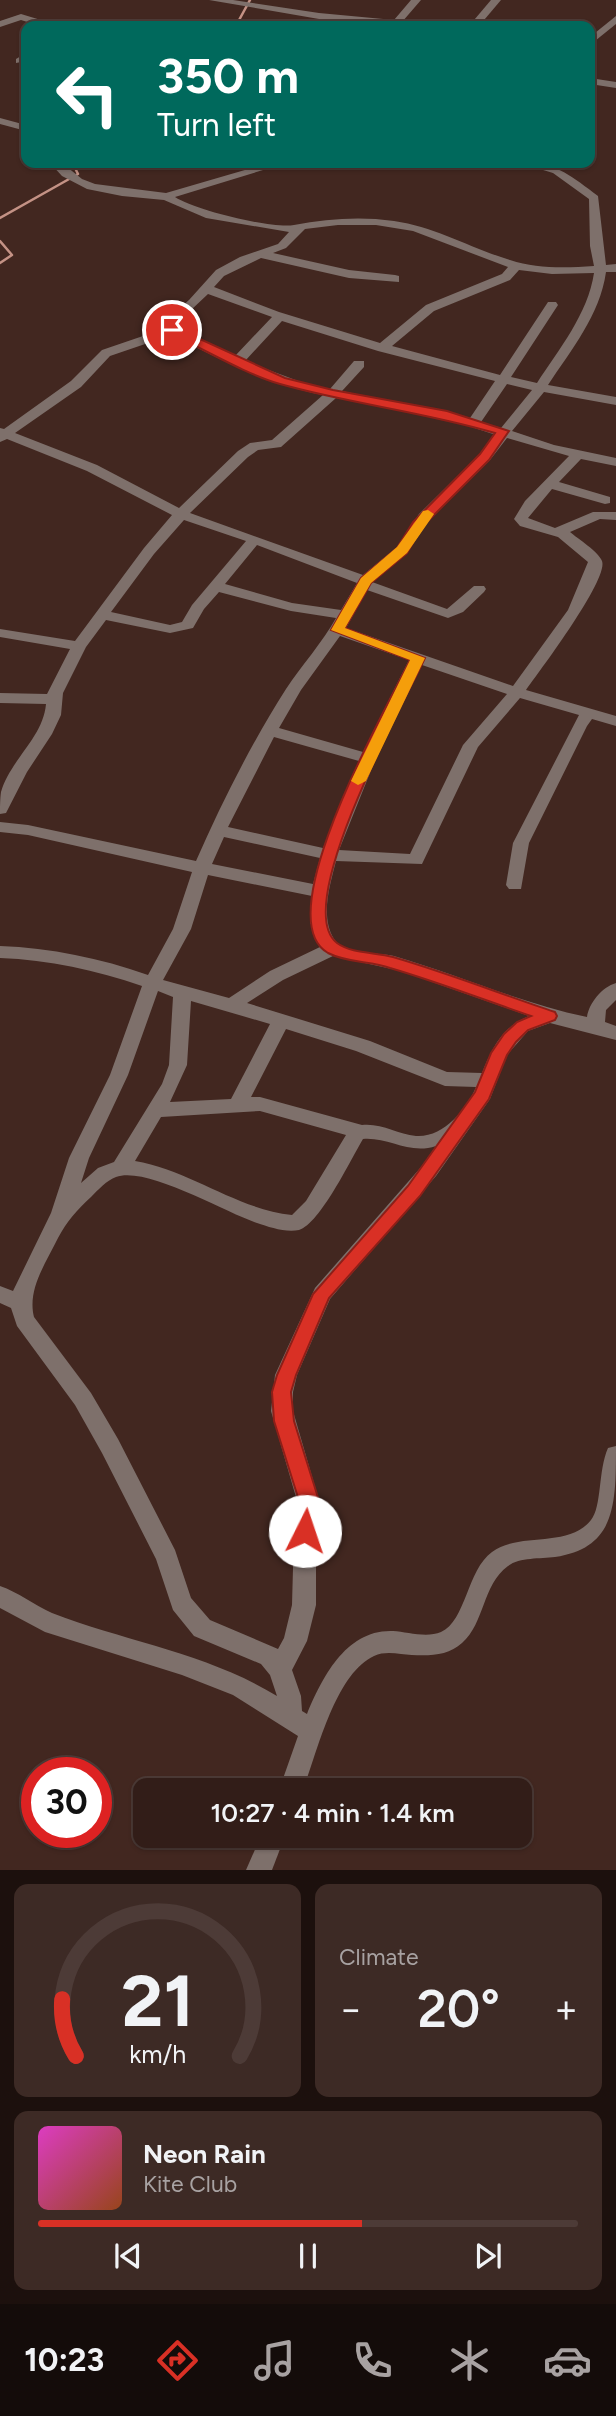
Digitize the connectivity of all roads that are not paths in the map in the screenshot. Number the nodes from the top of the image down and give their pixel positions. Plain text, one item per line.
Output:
1 (214, 0) edge
2 (416, 0) edge
3 (496, 0) edge
4 (616, 19) edge
5 (34, 21) edge
6 (316, 21) edge
7 (403, 21) edge
8 (478, 21) edge
9 (0, 24) edge
10 (595, 38) edge
11 (595, 82) edge
12 (616, 85) edge
13 (0, 121) edge
14 (21, 127) edge
15 (60, 168) edge
16 (265, 168) edge
17 (545, 168) edge
18 (167, 197) junction
19 (296, 229) junction
20 (260, 254) junction
21 (516, 266) junction
22 (616, 268) edge
23 (601, 269) junction
24 (395, 279) dead end
25 (207, 289) junction
26 (552, 305) dead end
27 (278, 318) junction
28 (165, 328) junction
29 (382, 348) junction
30 (237, 362) junction
31 (359, 364) dead end
32 (502, 380) junction
33 (540, 388) junction
34 (332, 394) junction
35 (616, 401) edge
36 (474, 422) junction
37 (503, 431) junction
38 (2, 435) edge
39 (577, 455) junction
40 (616, 462) edge
41 (551, 484) junction
42 (610, 497) edge
43 (181, 514) junction
44 (616, 516) edge
45 (590, 517) junction
46 (561, 532) junction
47 (254, 540) junction
48 (364, 583) junction
49 (215, 586) junction
50 (479, 589) dead end
51 (102, 615) junction
52 (345, 615) junction
53 (337, 630) junction
54 (0, 633) edge
55 (79, 646) junction
56 (418, 658) junction
57 (516, 692) junction
58 (0, 698) edge
59 (53, 699) junction
60 (588, 714) junction
61 (616, 722) edge
62 (270, 731) junction
63 (368, 758) junction
64 (0, 808) edge
65 (0, 827) edge
66 (218, 830) junction
67 (331, 855) junction
68 (201, 868) junction
69 (515, 885) dead end
70 (318, 891) junction
71 (332, 948) junction
72 (0, 951) edge
73 (152, 983) junction
74 (616, 989) edge
75 (182, 993) junction
76 (232, 1005) junction
77 (549, 1016) junction
78 (281, 1020) junction
79 (595, 1027) junction
80 (616, 1033) edge
81 (488, 1080) junction
82 (238, 1104) junction
83 (158, 1110) junction
84 (460, 1126) junction
85 (362, 1132) junction
86 (120, 1168) junction
87 (61, 1213) junction
88 (0, 1294) edge
89 (20, 1303) junction
90 (616, 1455) edge
91 (0, 1596) edge
92 (281, 1669) junction
93 (290, 1716) junction
94 (312, 1731) junction
95 (295, 1778) edge
96 (268, 1848) edge
97 (259, 1870) edge

1 - 6 street
2 - 7 street
3 - 8 street
4 - 10 street
5 - 9 street
11 - 12 street
13 - 14 street
15 - 18 street
16 - 18 street
17 - 23 street
18 - 19 street
19 - 20 street
19 - 21 street
20 - 24 street
20 - 25 street
21 - 23 street
21 - 29 street
22 - 23 street
23 - 33 street
25 - 27 street
25 - 28 street
26 - 32 street
27 - 29 street
27 - 30 street
28 - 30 street
28 - 38 street
29 - 32 street
30 - 34 street
31 - 34 street
32 - 33 street
32 - 36 street
33 - 35 street
33 - 37 street
34 - 36 street
34 - 43 street
36 - 37 street
37 - 39 street
37 - 48 street
38 - 43 street
39 - 40 street
39 - 41 street
41 - 42 street
41 - 46 street
42 - 45 street
43 - 47 street
43 - 51 street
44 - 45 street
45 - 46 street
46 - 57 street
47 - 48 street
47 - 49 street
48 - 50 street
48 - 52 street
49 - 51 street
49 - 52 street
51 - 55 street
52 - 53 street
53 - 56 street
53 - 62 street
54 - 55 street
55 - 59 street
56 - 57 street
56 - 63 street
57 - 60 street
57 - 67 street
58 - 59 street
59 - 64 street
60 - 61 street
60 - 69 street
62 - 63 street
62 - 66 street
63 - 67 street
65 - 68 street
66 - 67 street
66 - 68 street
67 - 70 street
68 - 70 street
68 - 73 street
70 - 71 street
71 - 76 street
71 - 77 street
72 - 73 street
73 - 75 street
73 - 87 street
74 - 79 street
75 - 76 street
75 - 83 street
76 - 78 street
77 - 79 street
77 - 81 street
78 - 81 street
78 - 82 street
79 - 80 street
81 - 84 street
82 - 83 street
82 - 85 street
83 - 86 street
84 - 85 street
84 - 92 street
85 - 86 street
86 - 87 street
87 - 89 street
88 - 89 street
89 - 92 street
90 - 94 street
91 - 93 street
92 - 93 street
93 - 94 street
94 - 95 street
96 - 97 street

